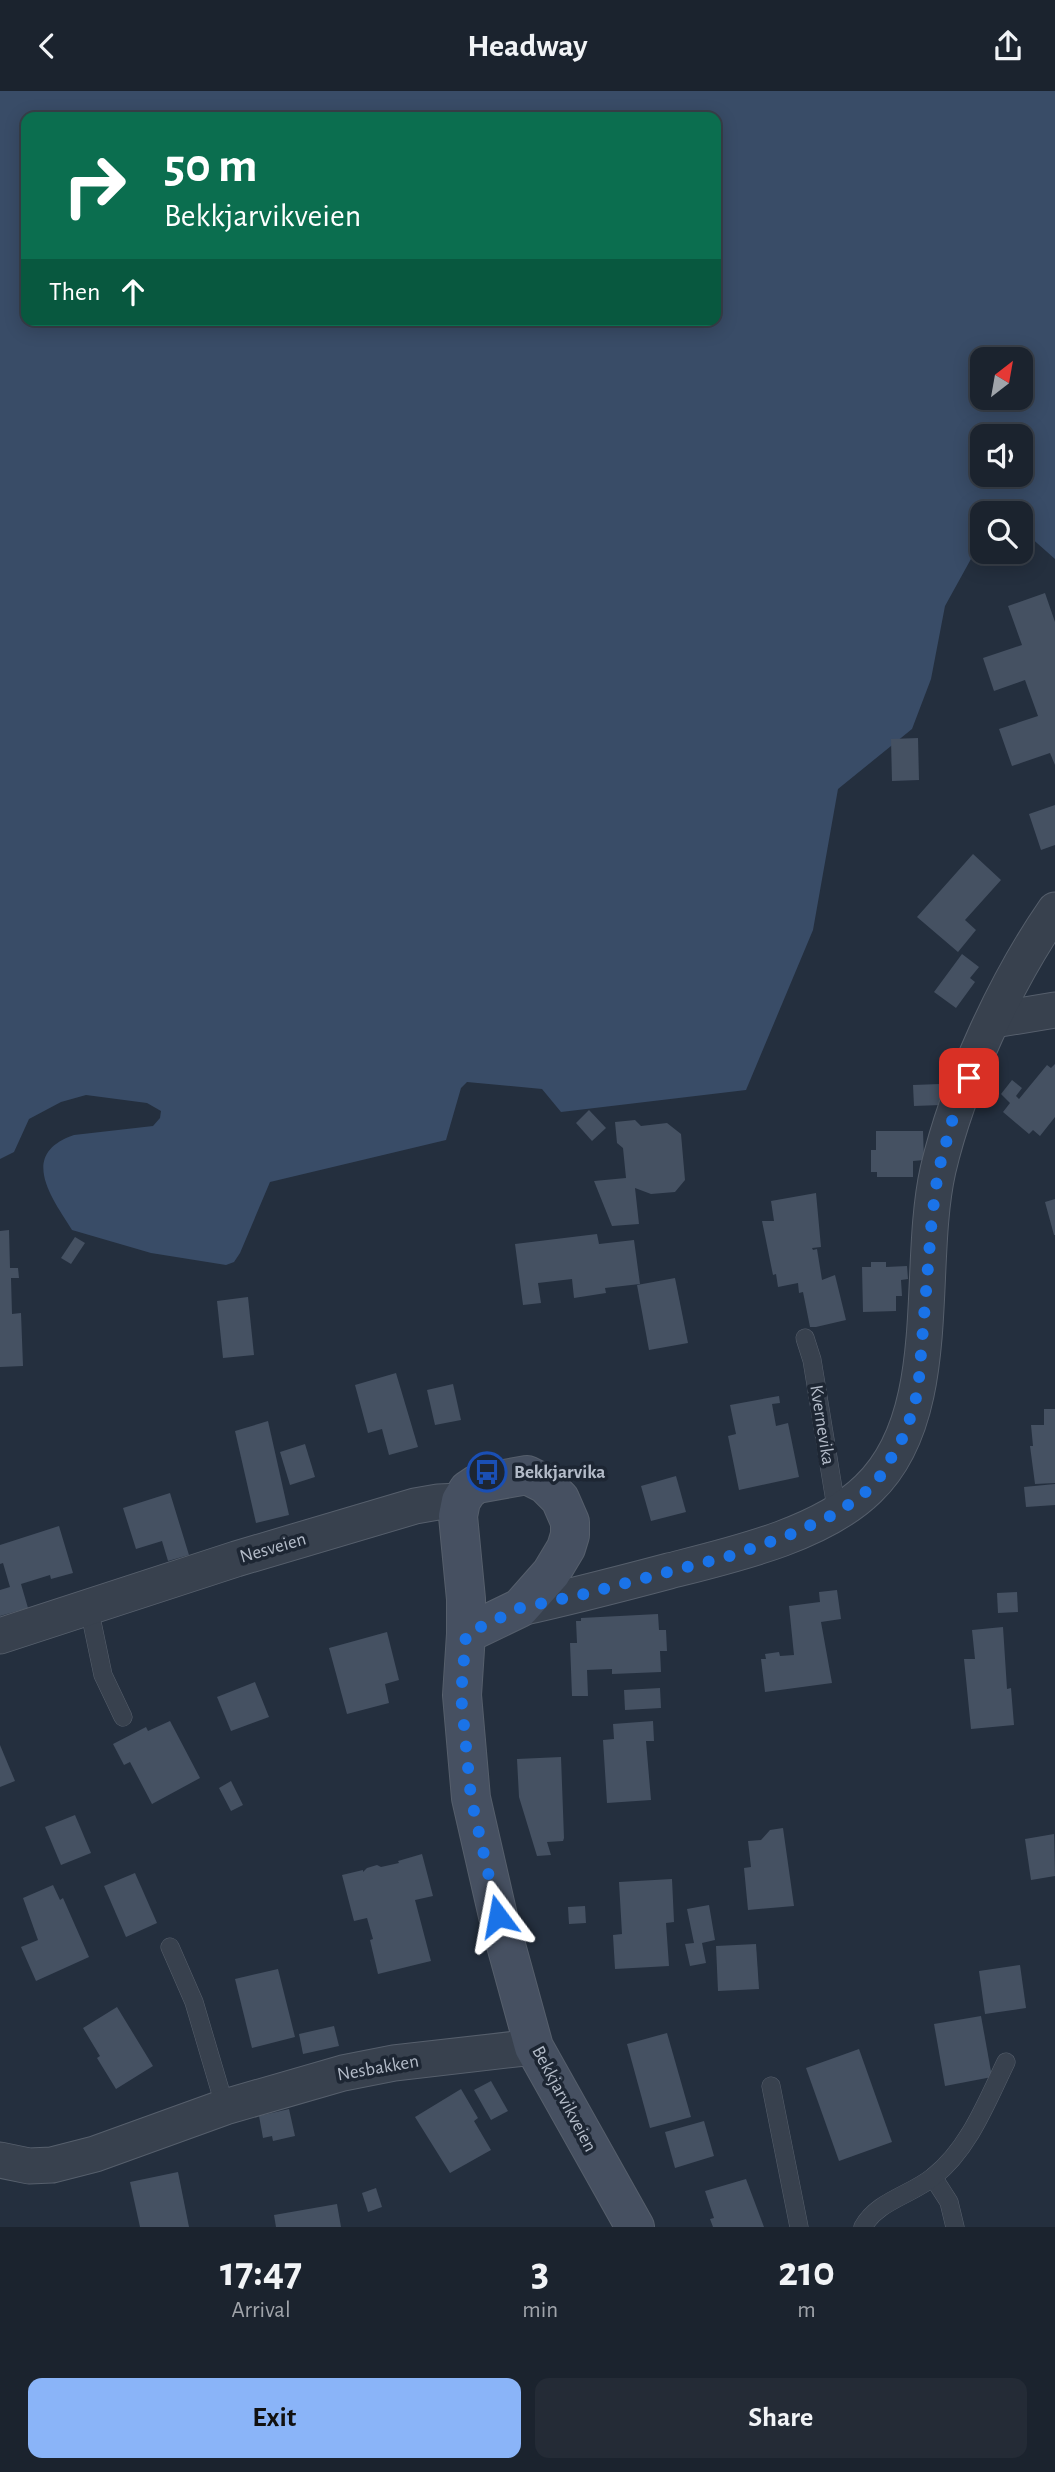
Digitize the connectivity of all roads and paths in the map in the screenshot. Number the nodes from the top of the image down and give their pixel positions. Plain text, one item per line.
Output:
1 (1055, 910) edge
2 (1055, 1010) edge
3 (994, 1020) junction
4 (805, 1338) dead end
5 (461, 1501) junction
6 (837, 1513) junction
7 (89, 1608) junction
8 (520, 1608) junction
9 (466, 1634) junction
10 (0, 1636) edge
11 (123, 1717) dead end
12 (170, 1947) dead end
13 (534, 2047) junction
14 (1006, 2062) dead end
15 (771, 2086) dead end
16 (225, 2107) junction
17 (0, 2160) edge
18 (933, 2177) junction
19 (635, 2227) edge
20 (799, 2227) edge
21 (863, 2227) edge
22 (955, 2227) edge

1 - 3 street
2 - 3 street
3 - 6 street
4 - 6 lane, Kvernevika
5 - 7 street, Nesveien
5 - 8 street
5 - 9 street, Bekkjarvikveien
6 - 8 street
7 - 10 street, Nesveien
7 - 11 lane
8 - 9 street
9 - 13 street, Bekkjarvikveien
12 - 16 lane
13 - 16 street, Nesbakken
13 - 19 street, Bekkjarvikveien
14 - 18 lane
15 - 20 lane
16 - 17 street, Nesbakken
18 - 21 lane
18 - 22 lane

